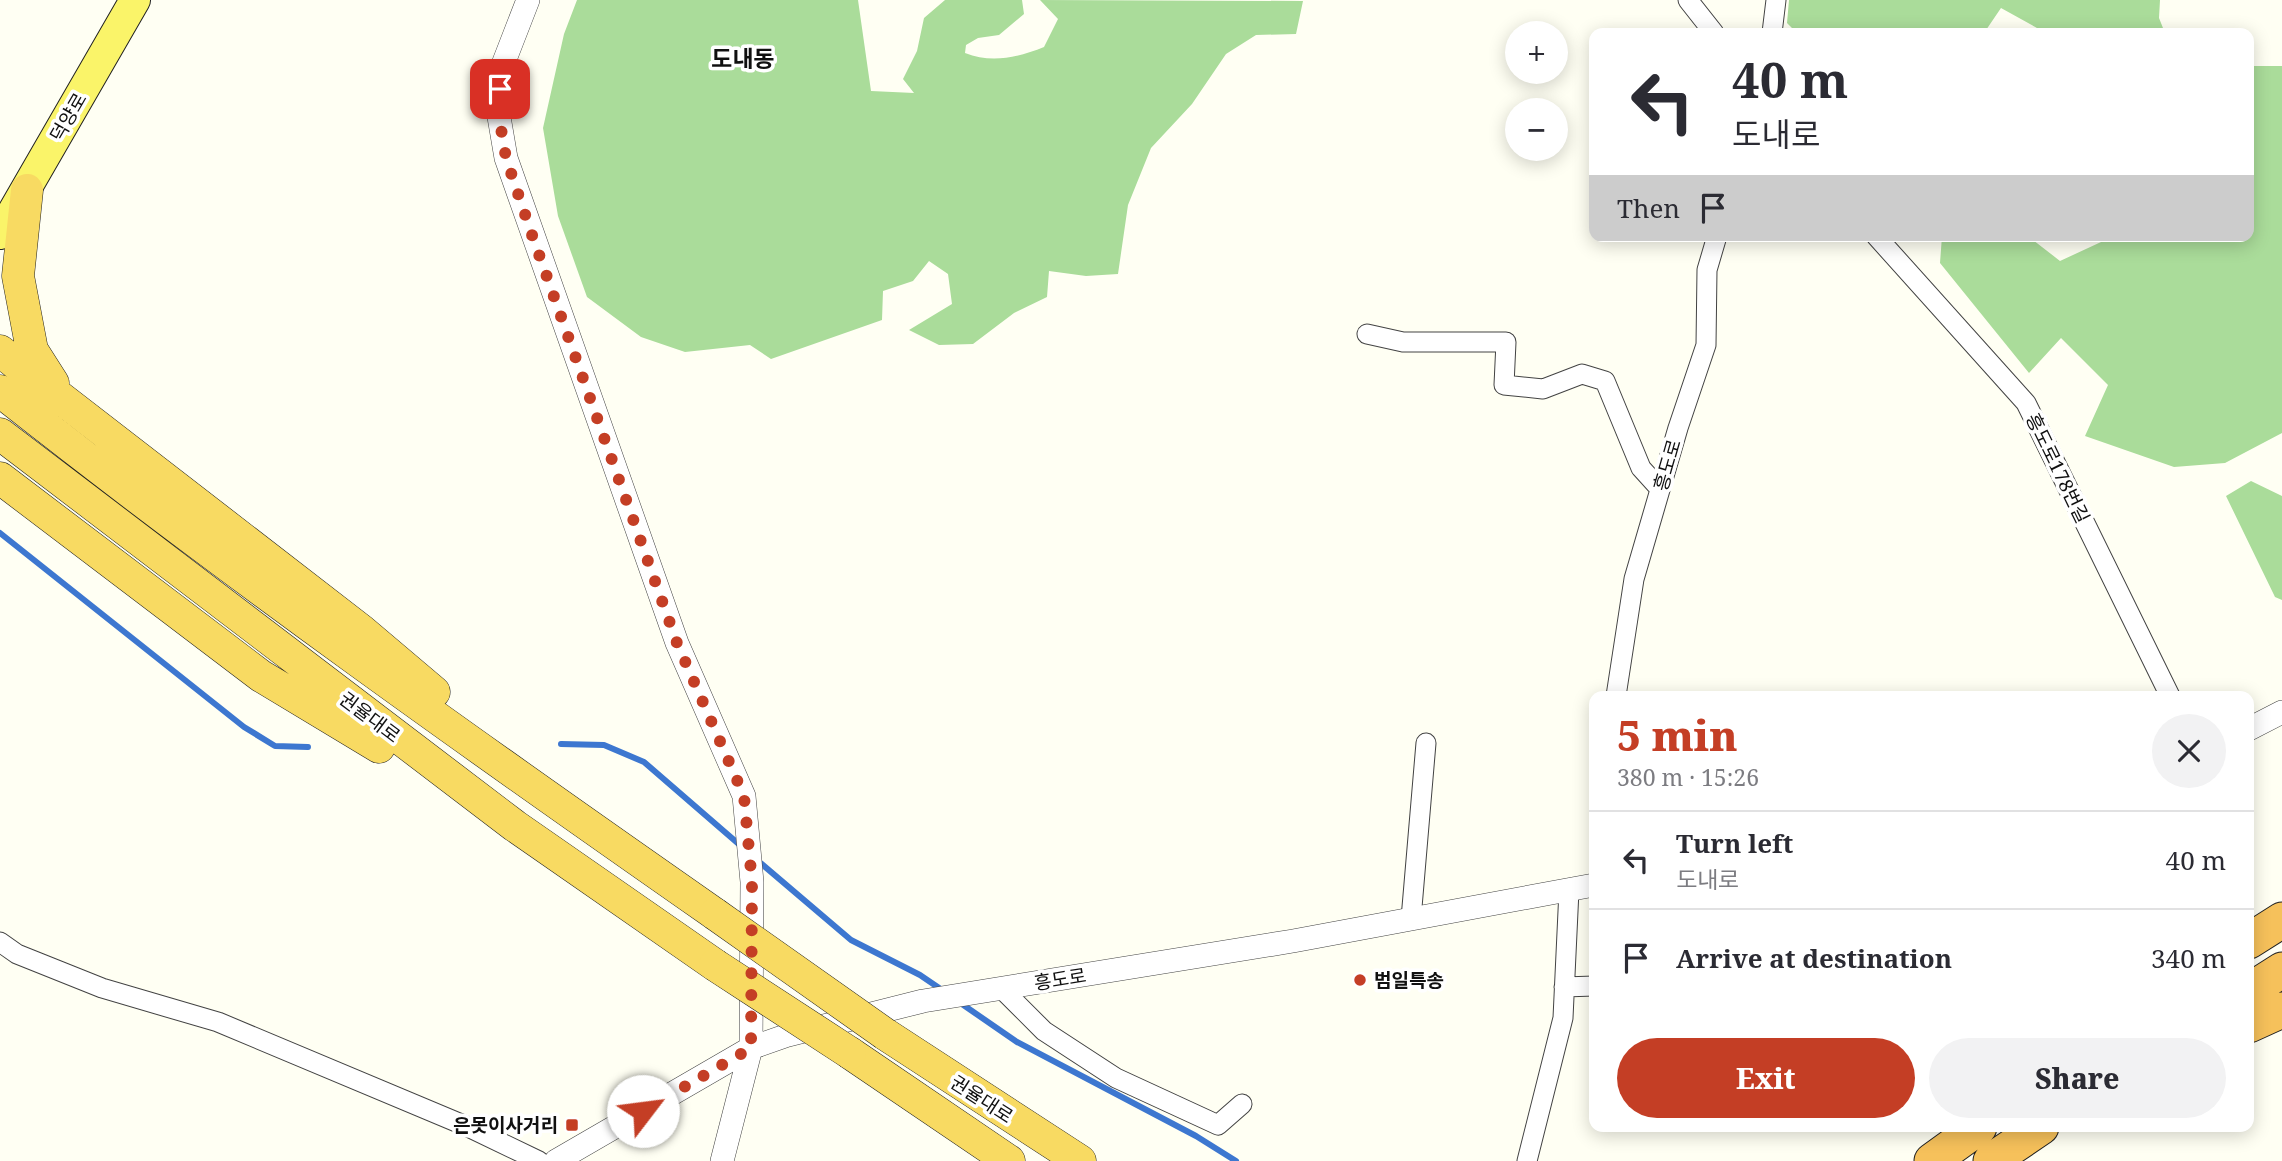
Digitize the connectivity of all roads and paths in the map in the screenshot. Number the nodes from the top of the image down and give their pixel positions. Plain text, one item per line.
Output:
1 (135, 0) edge
2 (528, 0) edge
3 (1688, 0) edge
4 (1776, 0) edge
5 (1710, 28) edge
6 (1773, 28) edge
7 (27, 190) junction
8 (0, 216) edge
9 (0, 234) edge
10 (1715, 242) edge
11 (1882, 242) edge
12 (1367, 334) dead end
13 (0, 351) edge
14 (0, 380) edge
15 (0, 391) edge
16 (65, 402) junction
17 (0, 434) edge
18 (0, 478) edge
19 (1660, 489) junction
20 (1617, 691) edge
21 (2168, 691) edge
22 (2282, 712) edge
23 (2254, 726) edge
24 (1426, 743) dead end
25 (600, 834) junction
26 (568, 863) junction
27 (1589, 886) edge
28 (1569, 890) junction
29 (1411, 919) junction
30 (2282, 920) edge
31 (2254, 939) edge
32 (0, 942) edge
33 (2282, 970) edge
34 (1589, 986) edge
35 (1564, 987) junction
36 (2254, 987) edge
37 (995, 990) junction
38 (2282, 1010) edge
39 (2254, 1022) edge
40 (751, 1048) junction
41 (1241, 1104) dead end
42 (1972, 1132) edge
43 (2034, 1132) edge
44 (2062, 1132) edge
45 (539, 1161) edge
46 (556, 1161) edge
47 (722, 1161) edge
48 (1009, 1161) edge
49 (1080, 1161) edge
50 (1527, 1161) edge
51 (1932, 1161) edge
52 (1991, 1161) edge
53 (2021, 1161) edge

1 - 7 main road, 덕양로
2 - 40 street
3 - 5 street
4 - 6 street
7 - 8 highway
7 - 9 main road, 덕양로
7 - 16 highway
10 - 19 street, 흥도로
11 - 21 street, 흥도로178번길
12 - 19 street
13 - 16 highway
14 - 16 highway
15 - 25 highway, 권율대로
16 - 25 highway
17 - 26 highway, 권율대로
18 - 26 highway
19 - 20 street, 흥도로
22 - 23 street
24 - 29 street
25 - 49 highway, 권율대로, bridge
26 - 48 highway, 권율대로, bridge
27 - 28 street, 흥도로
28 - 29 street, 흥도로
28 - 35 street
29 - 37 street, 흥도로
30 - 31 highway
32 - 45 street
33 - 36 highway
34 - 35 street
35 - 50 street
37 - 40 street, 흥도로
37 - 41 street
38 - 39 highway
40 - 46 street, 흥도로
40 - 47 street
42 - 51 highway
43 - 52 highway
44 - 53 highway

